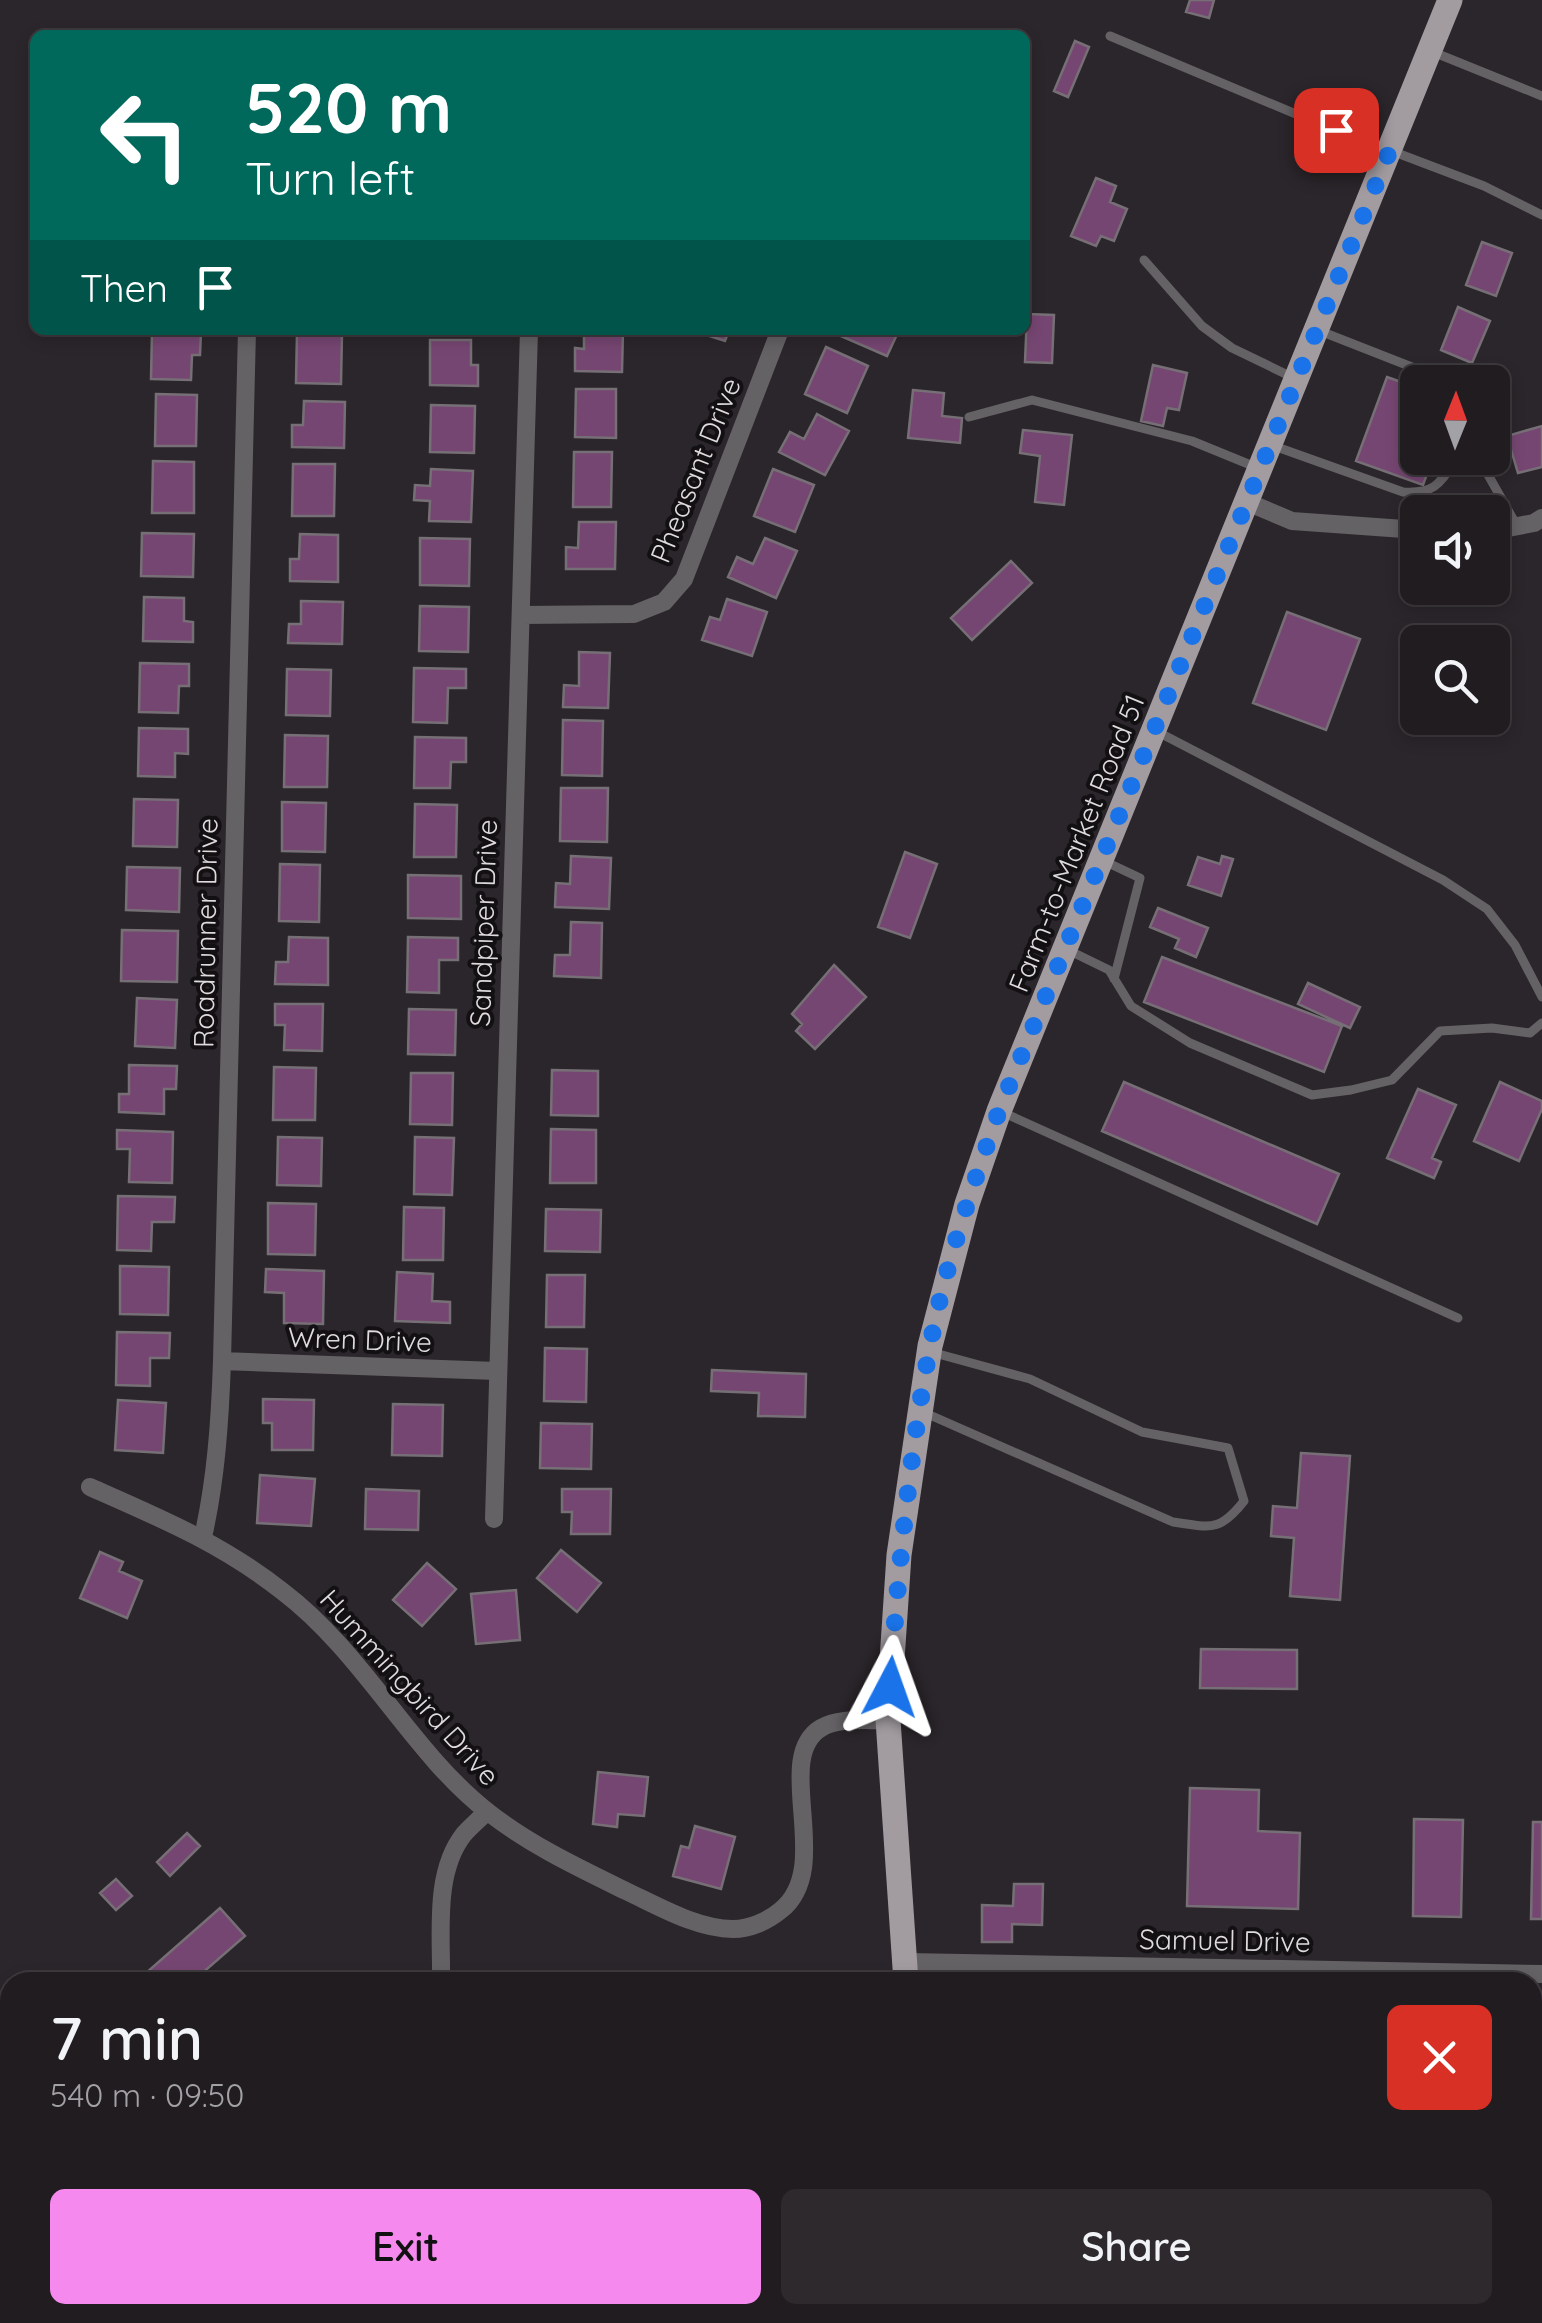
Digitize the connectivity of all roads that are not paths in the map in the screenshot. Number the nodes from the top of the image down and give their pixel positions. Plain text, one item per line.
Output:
1 (1450, 0) edge
2 (1110, 36) dead end
3 (1430, 50) junction
4 (1542, 96) edge
5 (1390, 150) junction
6 (1542, 214) edge
7 (1144, 260) dead end
8 (1317, 330) junction
9 (247, 335) edge
10 (530, 335) edge
11 (778, 335) edge
12 (1407, 365) edge
13 (1297, 379) junction
14 (969, 417) dead end
15 (1270, 444) junction
16 (1260, 470) junction
17 (1445, 475) edge
18 (1488, 475) edge
19 (1248, 502) junction
20 (1542, 518) edge
21 (1517, 526) junction
22 (1510, 527) edge
23 (1400, 529) edge
24 (521, 615) junction
25 (1154, 730) junction
26 (1102, 860) junction
27 (1065, 949) junction
28 (1114, 978) junction
29 (1542, 997) edge
30 (1541, 1027) edge
31 (999, 1111) junction
32 (1458, 1318) dead end
33 (930, 1352) junction
34 (222, 1361) junction
35 (496, 1371) junction
36 (921, 1411) junction
37 (90, 1487) dead end
38 (494, 1519) dead end
39 (202, 1537) junction
40 (888, 1720) junction
41 (487, 1811) junction
42 (441, 1972) edge
43 (906, 1972) edge

1 - 3 main road, Farm-to-Market Road 51
2 - 5 lane
3 - 4 lane
3 - 5 main road, Farm-to-Market Road 51
5 - 6 lane
5 - 8 main road, Farm-to-Market Road 51
7 - 13 lane
8 - 12 lane
8 - 13 main road, Farm-to-Market Road 51
9 - 34 street, Roadrunner Drive
10 - 24 street, Sandpiper Drive
11 - 24 street, Pheasant Drive
13 - 15 main road, Farm-to-Market Road 51
14 - 16 lane
15 - 16 main road, Farm-to-Market Road 51
15 - 17 lane
16 - 19 main road, Farm-to-Market Road 51
18 - 21 lane
19 - 23 street
19 - 25 main road, Farm-to-Market Road 51
20 - 21 street
21 - 22 street
24 - 35 street, Sandpiper Drive
25 - 26 main road, Farm-to-Market Road 51
25 - 29 lane
26 - 27 main road, Farm-to-Market Road 51
26 - 28 lane
27 - 28 lane
27 - 31 main road, Farm-to-Market Road 51
28 - 30 lane
31 - 32 lane
31 - 33 main road, Farm-to-Market Road 51
33 - 36 main road, Farm-to-Market Road 51
33 - 36 lane
34 - 35 street, Wren Drive
34 - 39 street, Roadrunner Drive
35 - 38 street, Sandpiper Drive
36 - 40 main road, Farm-to-Market Road 51
37 - 39 street, Hummingbird Drive
39 - 41 street, Hummingbird Drive
40 - 41 street, Hummingbird Drive
40 - 43 main road, Farm-to-Market Road 51
41 - 42 street

